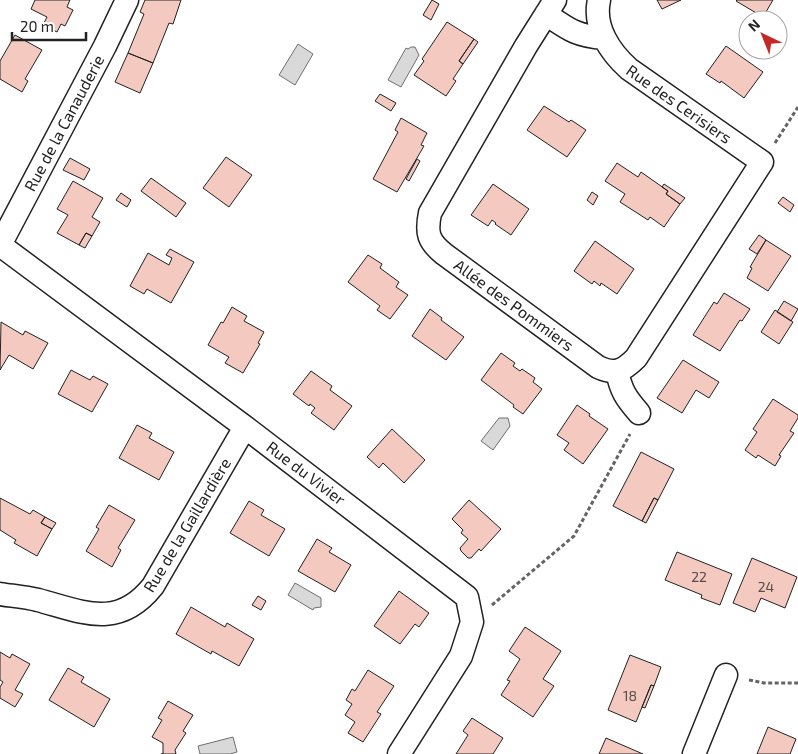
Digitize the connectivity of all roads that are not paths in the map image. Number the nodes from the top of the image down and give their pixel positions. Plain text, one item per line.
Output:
1 (127, 0) edge
2 (599, 0) edge
3 (550, 7) edge
4 (604, 38) junction
5 (0, 245) edge
6 (617, 371) junction
7 (639, 413) road end
8 (245, 427) junction
9 (0, 594) edge
10 (726, 675) road end
11 (399, 754) edge
12 (694, 754) edge

1 - 5 street, Rue de la Canauderie
2 - 4 street, Rue des Cerisiers
3 - 4 street
3 - 6 street, Allée des Pommiers
4 - 6 street, Rue des Cerisiers
5 - 8 street, Rue du Vivier
6 - 7 street
8 - 9 street, Rue de la Gaillardière
8 - 11 street, Rue du Vivier
10 - 12 street

